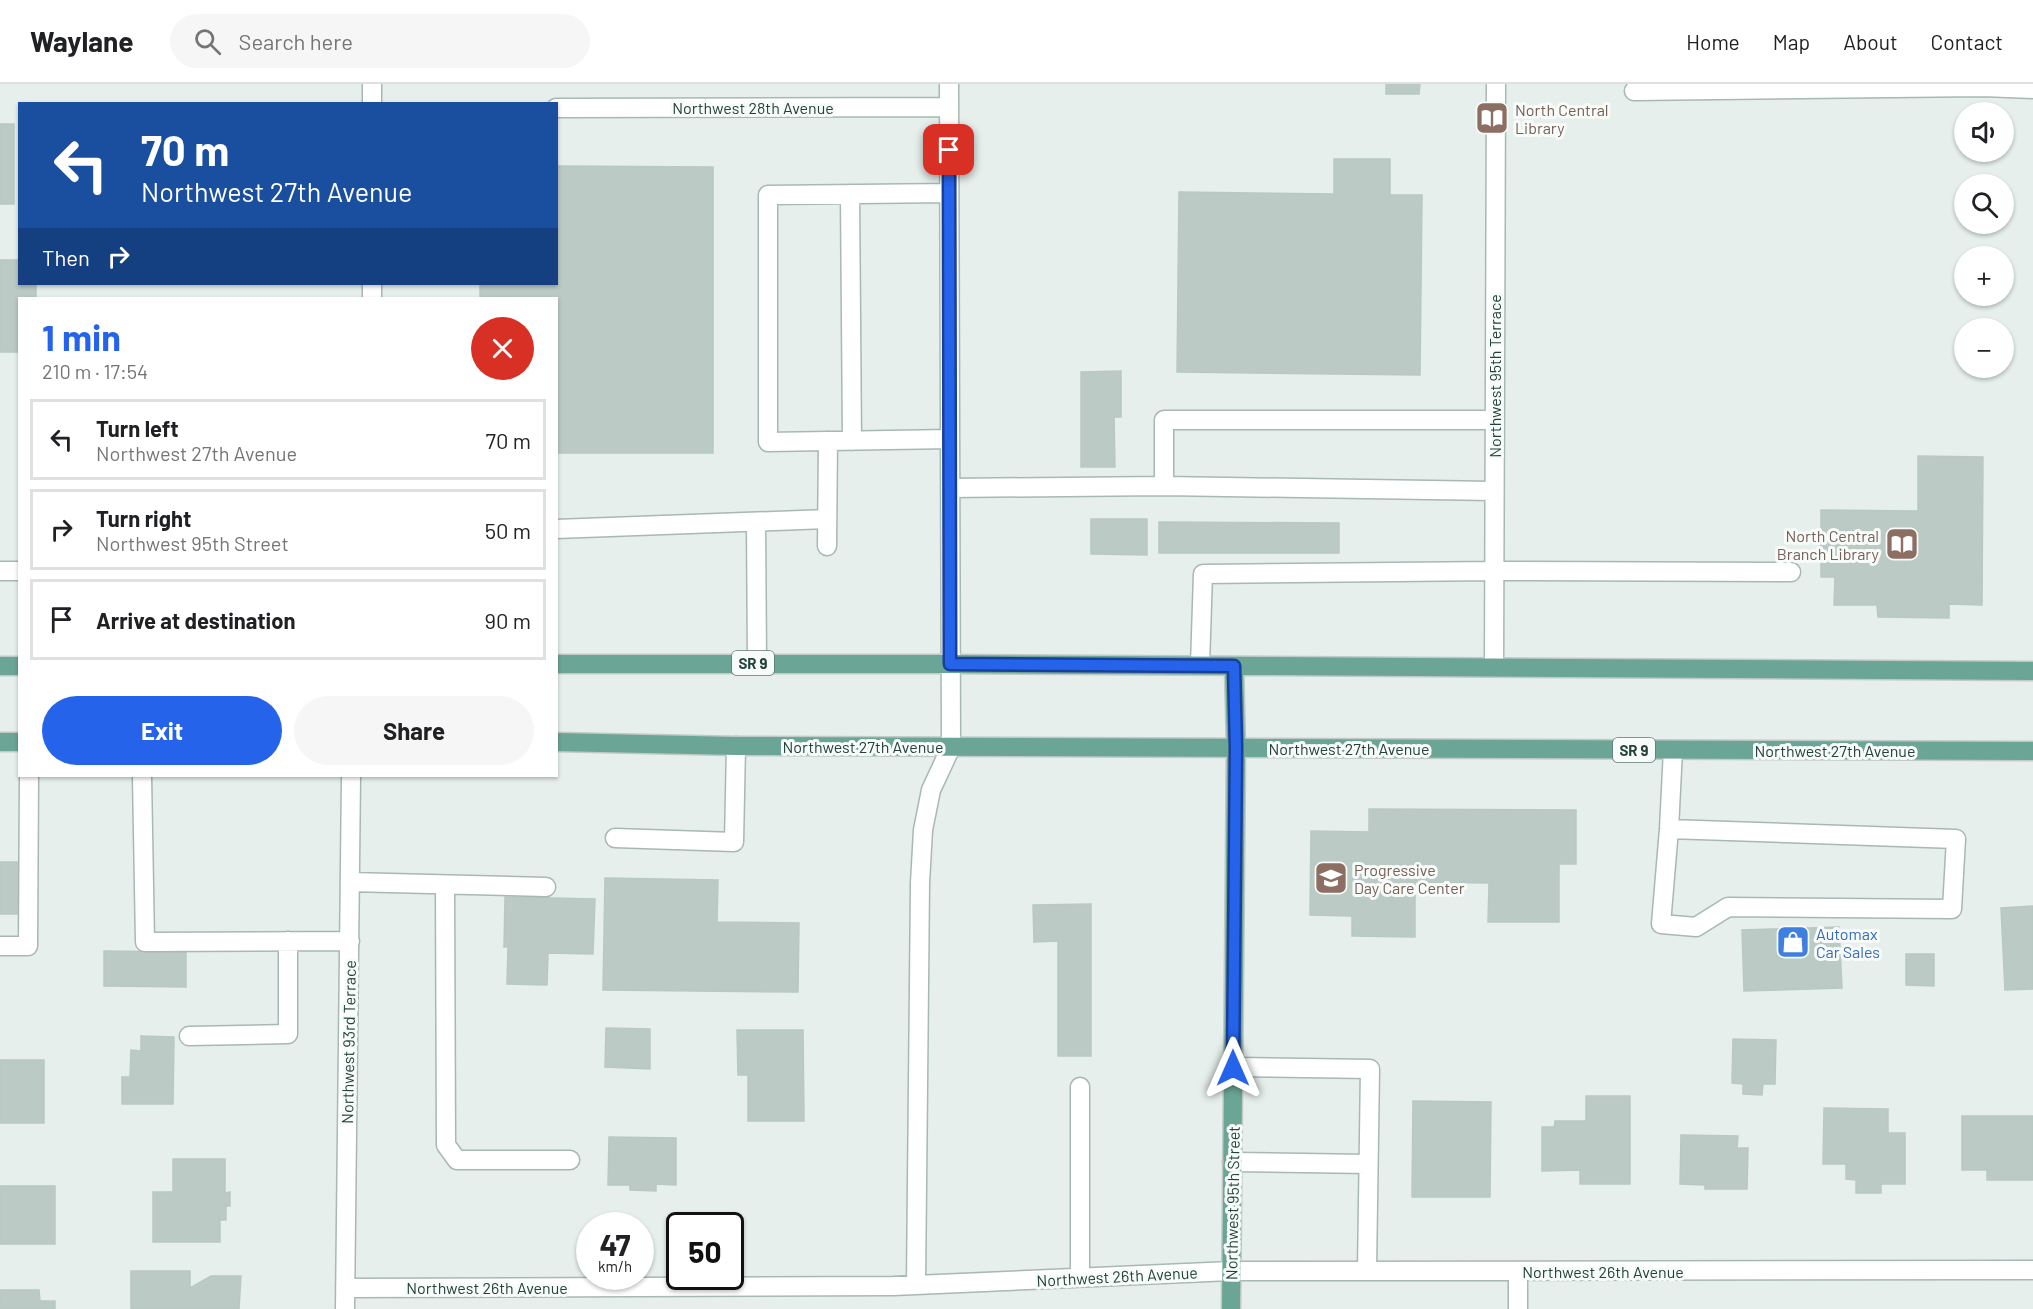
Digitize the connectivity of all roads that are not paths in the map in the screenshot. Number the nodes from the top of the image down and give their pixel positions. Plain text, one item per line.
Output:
1 (372, 84) edge
2 (949, 84) edge
3 (1496, 84) edge
4 (2033, 89) edge
5 (1634, 91) dead end
6 (372, 102) edge
7 (949, 107) junction
8 (558, 108) edge
9 (949, 193) junction
10 (850, 194) junction
11 (1494, 420) junction
12 (950, 439) junction
13 (828, 441) junction
14 (852, 441) junction
15 (1164, 486) junction
16 (950, 488) junction
17 (1494, 491) junction
18 (827, 519) junction
19 (756, 522) junction
20 (558, 529) edge
21 (827, 546) dead end
22 (0, 571) edge
23 (18, 571) edge
24 (1494, 571) junction
25 (1791, 572) dead end
26 (757, 663) junction
27 (558, 664) edge
28 (950, 664) junction
29 (0, 666) edge
30 (18, 666) edge
31 (1200, 666) junction
32 (1234, 666) junction
33 (1494, 668) junction
34 (2033, 671) edge
35 (0, 742) edge
36 (18, 742) edge
37 (558, 742) edge
38 (736, 746) junction
39 (951, 747) junction
40 (1236, 748) junction
41 (1673, 750) junction
42 (2033, 751) edge
43 (29, 777) edge
44 (142, 777) edge
45 (351, 777) edge
46 (1670, 830) junction
47 (615, 838) dead end
48 (350, 882) junction
49 (445, 885) junction
50 (546, 887) dead end
51 (288, 941) junction
52 (350, 941) junction
53 (0, 946) edge
54 (189, 1036) dead end
55 (1233, 1068) junction
56 (1080, 1087) dead end
57 (570, 1160) dead end
58 (1232, 1162) junction
59 (1368, 1164) junction
60 (1367, 1270) junction
61 (2033, 1270) edge
62 (1231, 1271) junction
63 (1518, 1271) junction
64 (1080, 1277) junction
65 (916, 1286) junction
66 (345, 1288) junction
67 (345, 1309) edge
68 (1231, 1309) edge
69 (1518, 1309) edge

1 - 6 street
2 - 7 street
3 - 11 street, Northwest 95th Terrace
4 - 5 street
7 - 8 street, Northwest 28th Avenue
7 - 9 street
9 - 10 street
9 - 12 street
10 - 13 street
10 - 14 street
11 - 15 street
11 - 17 street, Northwest 95th Terrace
12 - 14 street
12 - 16 street
13 - 14 street
13 - 18 street
15 - 16 street
15 - 17 street
16 - 28 street
17 - 24 street, Northwest 95th Terrace
18 - 19 street
18 - 21 street
19 - 20 street
19 - 26 street
22 - 23 street
24 - 25 street
24 - 31 street
24 - 33 street, Northwest 95th Terrace
26 - 27 main road, SR 9
26 - 28 main road, SR 9
28 - 31 main road, SR 9
28 - 39 street
29 - 30 main road
31 - 32 main road, SR 9
32 - 33 main road, SR 9
32 - 40 main road, Northwest 95th Street
33 - 34 main road, SR 9
35 - 36 main road
37 - 38 main road, Northwest 27th Avenue / SR 9
38 - 39 main road, Northwest 27th Avenue / SR 9
38 - 47 street
39 - 40 main road, Northwest 27th Avenue / SR 9
39 - 65 street
40 - 41 main road, Northwest 27th Avenue / SR 9
40 - 55 main road, Northwest 95th Street
41 - 42 main road, Northwest 27th Avenue / SR 9
41 - 46 street
43 - 53 street
44 - 51 street
45 - 48 street, Northwest 93rd Terrace
46 - 46 street
48 - 49 street
48 - 52 street, Northwest 93rd Terrace
49 - 50 street
49 - 57 street
51 - 52 street
51 - 54 street
52 - 66 street, Northwest 93rd Terrace
55 - 58 main road, Northwest 95th Street
55 - 59 street
56 - 64 street
58 - 59 street
58 - 62 main road, Northwest 95th Street
59 - 60 street
60 - 62 street, Northwest 26th Avenue
60 - 63 street, Northwest 26th Avenue
61 - 63 street, Northwest 26th Avenue
62 - 64 street, Northwest 26th Avenue
62 - 68 main road, Northwest 95th Street
63 - 69 street
64 - 65 street, Northwest 26th Avenue
65 - 66 street, Northwest 26th Avenue
66 - 67 street, Northwest 93rd Terrace

